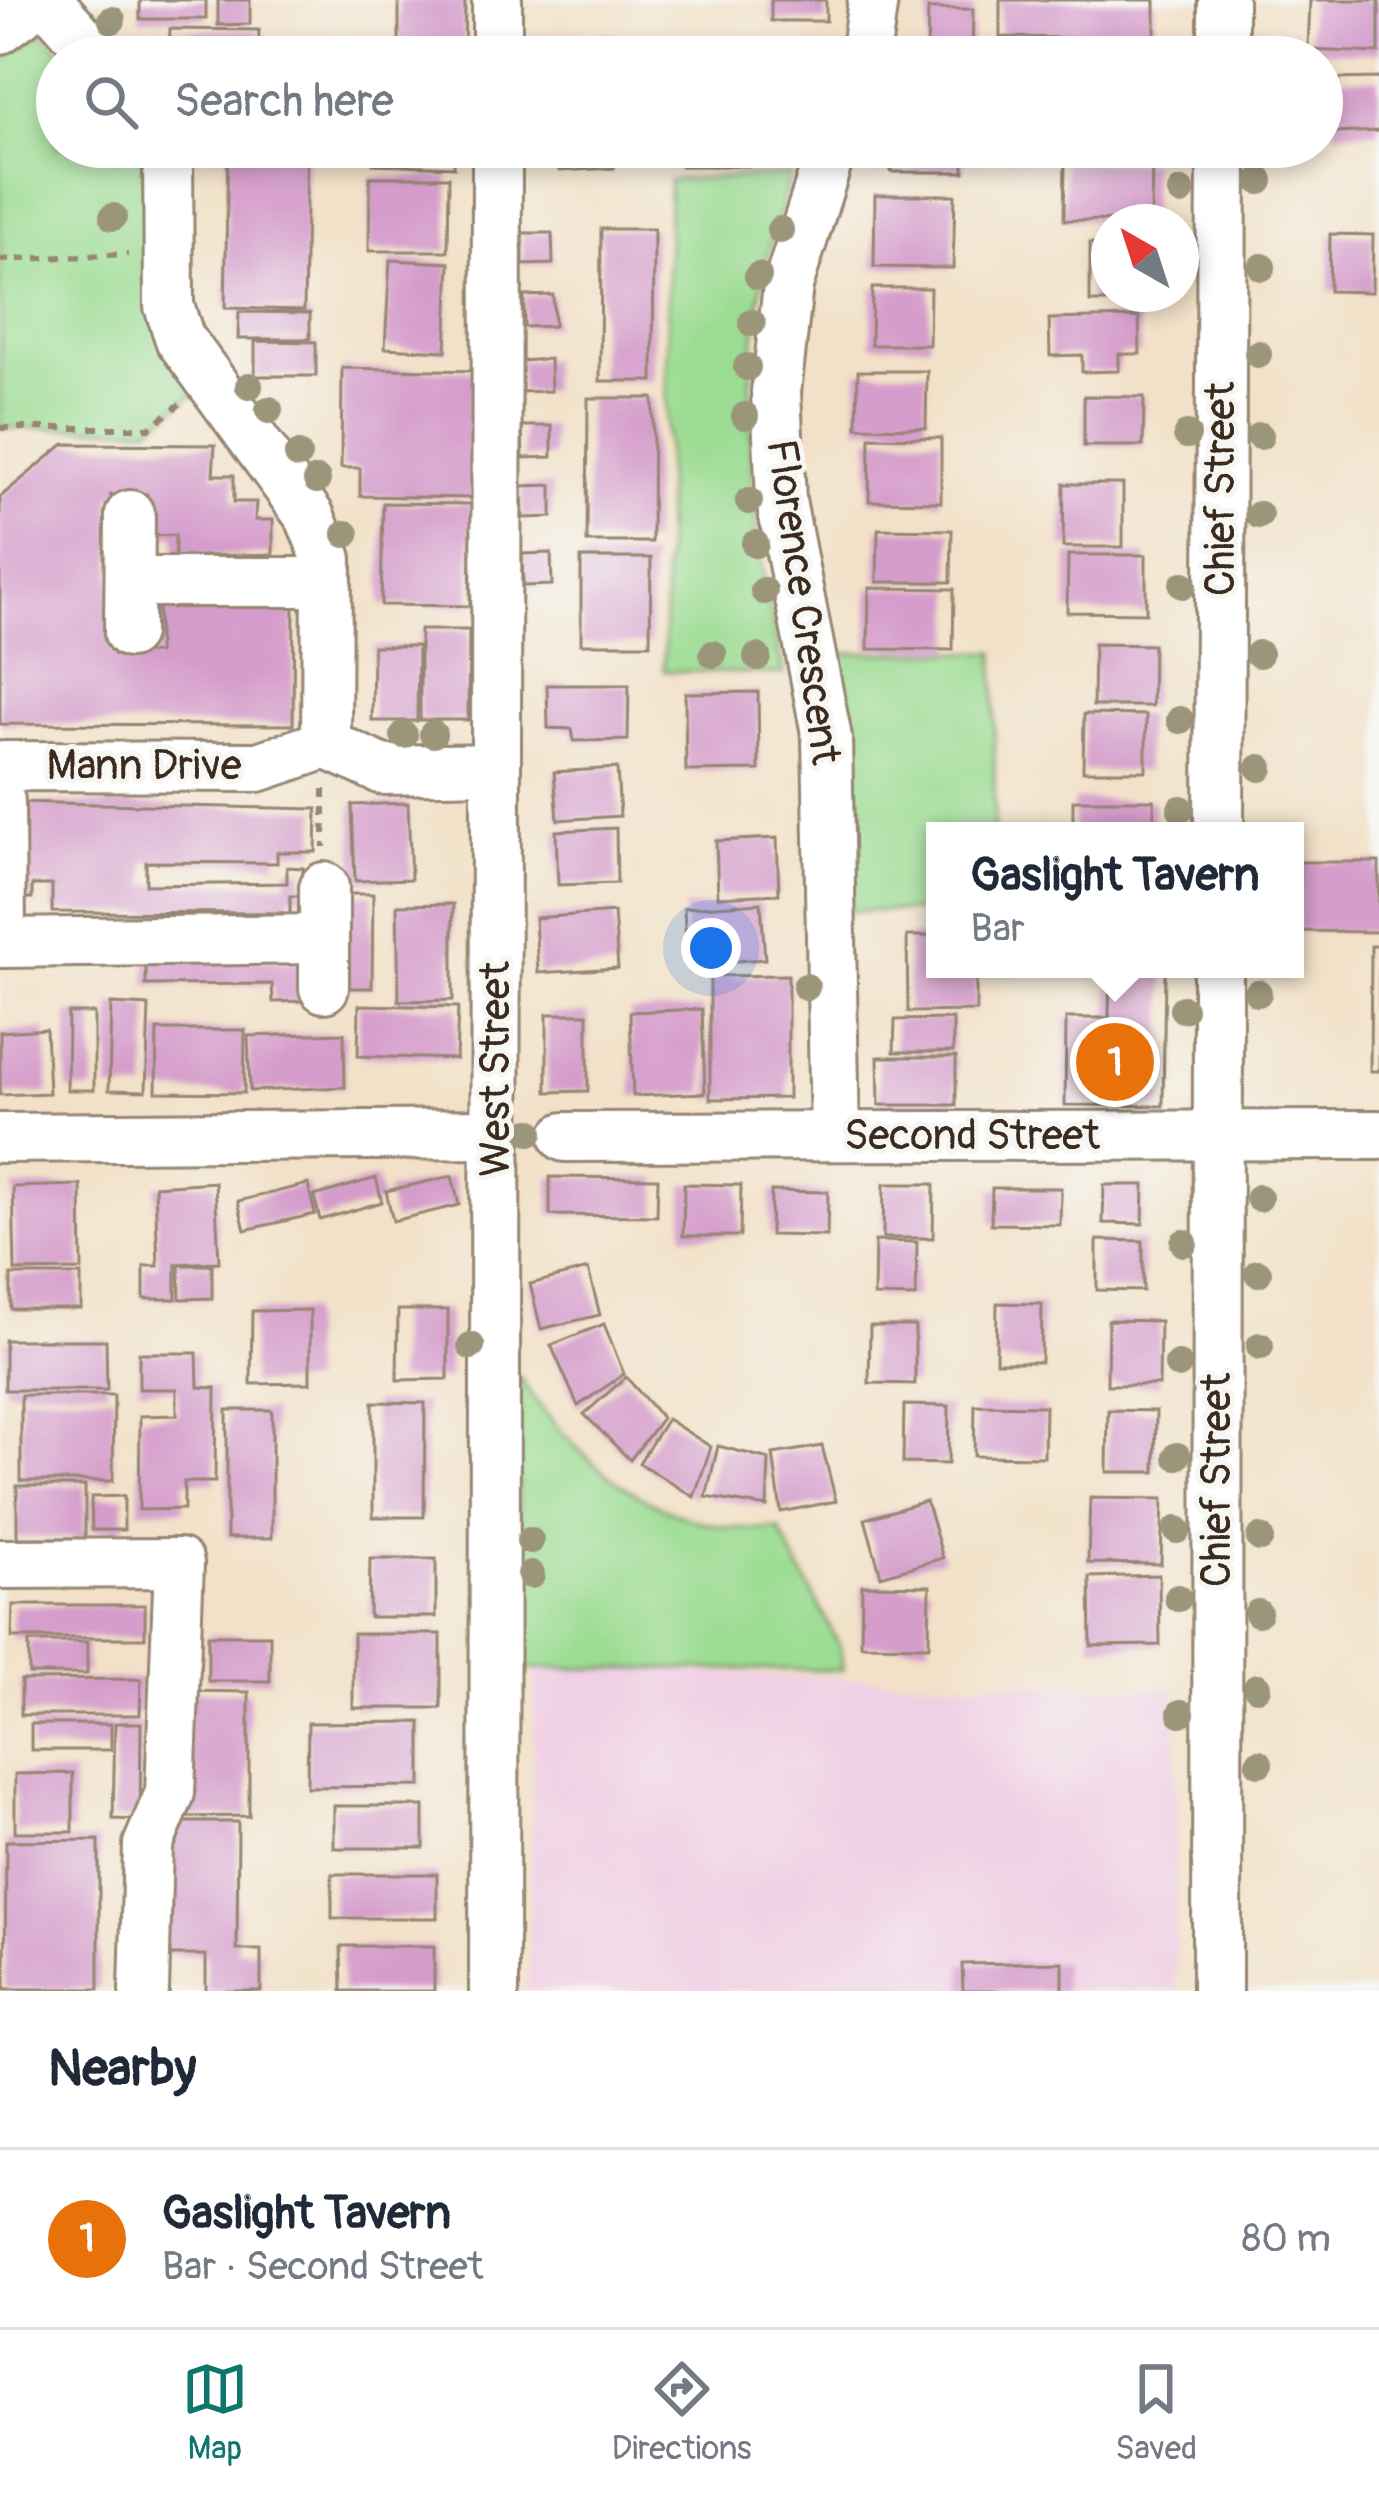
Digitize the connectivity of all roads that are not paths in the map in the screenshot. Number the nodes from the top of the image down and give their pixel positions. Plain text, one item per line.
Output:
1 (43, 0) edge
2 (497, 0) edge
3 (873, 0) edge
4 (1223, 0) edge
5 (0, 29) edge
6 (78, 36) edge
7 (497, 36) edge
8 (869, 36) edge
9 (1223, 36) edge
10 (167, 168) edge
11 (497, 168) edge
12 (825, 168) edge
13 (1222, 168) edge
14 (130, 515) dead end
15 (130, 582) junction
16 (326, 582) junction
17 (129, 633) dead end
18 (325, 765) junction
19 (496, 768) junction
20 (0, 770) edge
21 (0, 801) edge
22 (1219, 822) edge
23 (324, 887) road end
24 (324, 939) junction
25 (0, 943) edge
26 (1218, 978) edge
27 (324, 988) dead end
28 (496, 1134) junction
29 (1379, 1135) edge
30 (835, 1136) junction
31 (1217, 1136) junction
32 (565, 1137) dead end
33 (0, 1138) edge
34 (0, 1564) edge
35 (144, 1991) edge
36 (494, 1991) edge
37 (1217, 1991) edge

1 - 5 street
1 - 6 street
2 - 7 street
3 - 8 street
4 - 9 street
10 - 16 street
11 - 19 street, West Street
12 - 30 street, Florence Crescent
13 - 22 street, Chief Street
14 - 15 street
15 - 16 street
15 - 17 street
16 - 18 street
18 - 19 street
18 - 20 street, Mann Drive
19 - 28 street, West Street
21 - 25 street
23 - 24 street
24 - 25 street
24 - 27 street
26 - 31 street, Chief Street
28 - 33 street
28 - 36 street, West Street
29 - 31 street, Second Street
30 - 31 street, Second Street
30 - 32 street, Second Street
31 - 37 street, Chief Street
34 - 35 street

